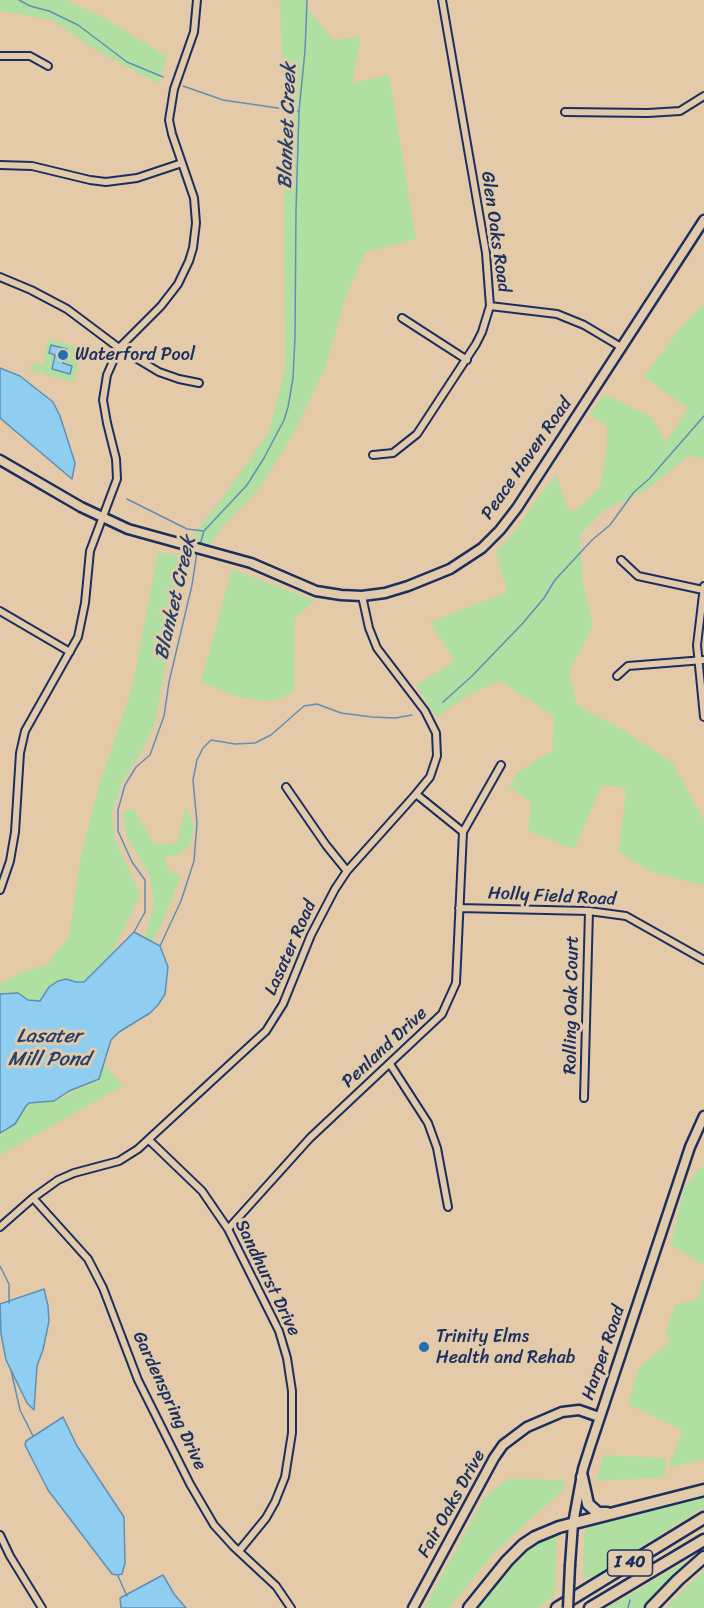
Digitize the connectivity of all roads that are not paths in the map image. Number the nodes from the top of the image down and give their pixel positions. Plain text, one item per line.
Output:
1 (197, 0) edge
2 (442, 0) edge
3 (0, 56) edge
4 (48, 66) dead end
5 (704, 96) edge
6 (565, 112) dead end
7 (182, 164) junction
8 (0, 165) edge
9 (704, 220) edge
10 (0, 277) edge
11 (490, 306) junction
12 (402, 318) dead end
13 (621, 347) junction
14 (119, 348) junction
15 (467, 360) junction
16 (199, 382) dead end
17 (372, 455) dead end
18 (0, 460) edge
19 (104, 518) junction
20 (621, 560) dead end
21 (704, 588) edge
22 (362, 596) junction
23 (0, 611) edge
24 (70, 652) junction
25 (701, 660) edge
26 (617, 676) dead end
27 (704, 717) edge
28 (501, 765) dead end
29 (286, 787) dead end
30 (416, 795) junction
31 (463, 832) junction
32 (347, 871) junction
33 (0, 890) edge
34 (459, 908) junction
35 (589, 912) junction
36 (704, 960) edge
37 (390, 1064) junction
38 (584, 1098) dead end
39 (704, 1116) edge
40 (149, 1140) junction
41 (33, 1198) junction
42 (448, 1207) dead end
43 (0, 1227) edge
44 (228, 1228) junction
45 (599, 1417) junction
46 (582, 1477) junction
47 (704, 1490) edge
48 (610, 1513) junction
49 (704, 1518) edge
50 (573, 1524) junction
51 (0, 1535) edge
52 (704, 1540) edge
53 (239, 1551) junction
54 (704, 1557) edge
55 (42, 1608) edge
56 (291, 1608) edge
57 (413, 1608) edge
58 (469, 1608) edge
59 (557, 1608) edge
60 (568, 1608) edge
61 (590, 1608) edge
62 (651, 1608) edge

1 - 7 street
2 - 11 street, Glen Oaks Road
3 - 4 street
5 - 6 street
7 - 8 street
7 - 14 street
9 - 13 main road, Peace Haven Road
10 - 14 street
11 - 13 street
11 - 15 street, Glen Oaks Road
12 - 15 street
13 - 22 main road, Peace Haven Road
14 - 16 street
14 - 19 street
15 - 17 street, Glen Oaks Road
18 - 19 main road, Peace Haven Road
19 - 22 main road, Peace Haven Road
19 - 24 street
20 - 21 street
21 - 25 street
22 - 30 street, Lasater Road
23 - 24 street
24 - 33 street
25 - 26 street
25 - 27 street
28 - 31 street
29 - 32 street
30 - 31 street
30 - 32 street, Lasater Road
31 - 34 street, Penland Drive
32 - 40 street, Lasater Road
34 - 35 street, Holly Field Road
34 - 37 street, Penland Drive
35 - 36 street, Holly Field Road
35 - 38 street, Rolling Oak Court
37 - 42 street
37 - 44 street, Penland Drive
39 - 45 main road, Harper Road
40 - 41 street, Lasater Road
40 - 44 street, Sandhurst Drive
41 - 43 street, Lasater Road
41 - 53 street, Gardenspring Drive
44 - 53 street, Sandhurst Drive
45 - 46 main road, Harper Road
45 - 57 main road, Fair Oaks Drive
46 - 48 highway
46 - 50 main road, Harper Road
47 - 48 highway
48 - 50 highway
49 - 59 highway, I 40
50 - 58 highway
50 - 60 main road, Harper Road, bridge
51 - 55 street
52 - 61 highway, I 40
53 - 56 street, Gardenspring Drive
54 - 62 highway

